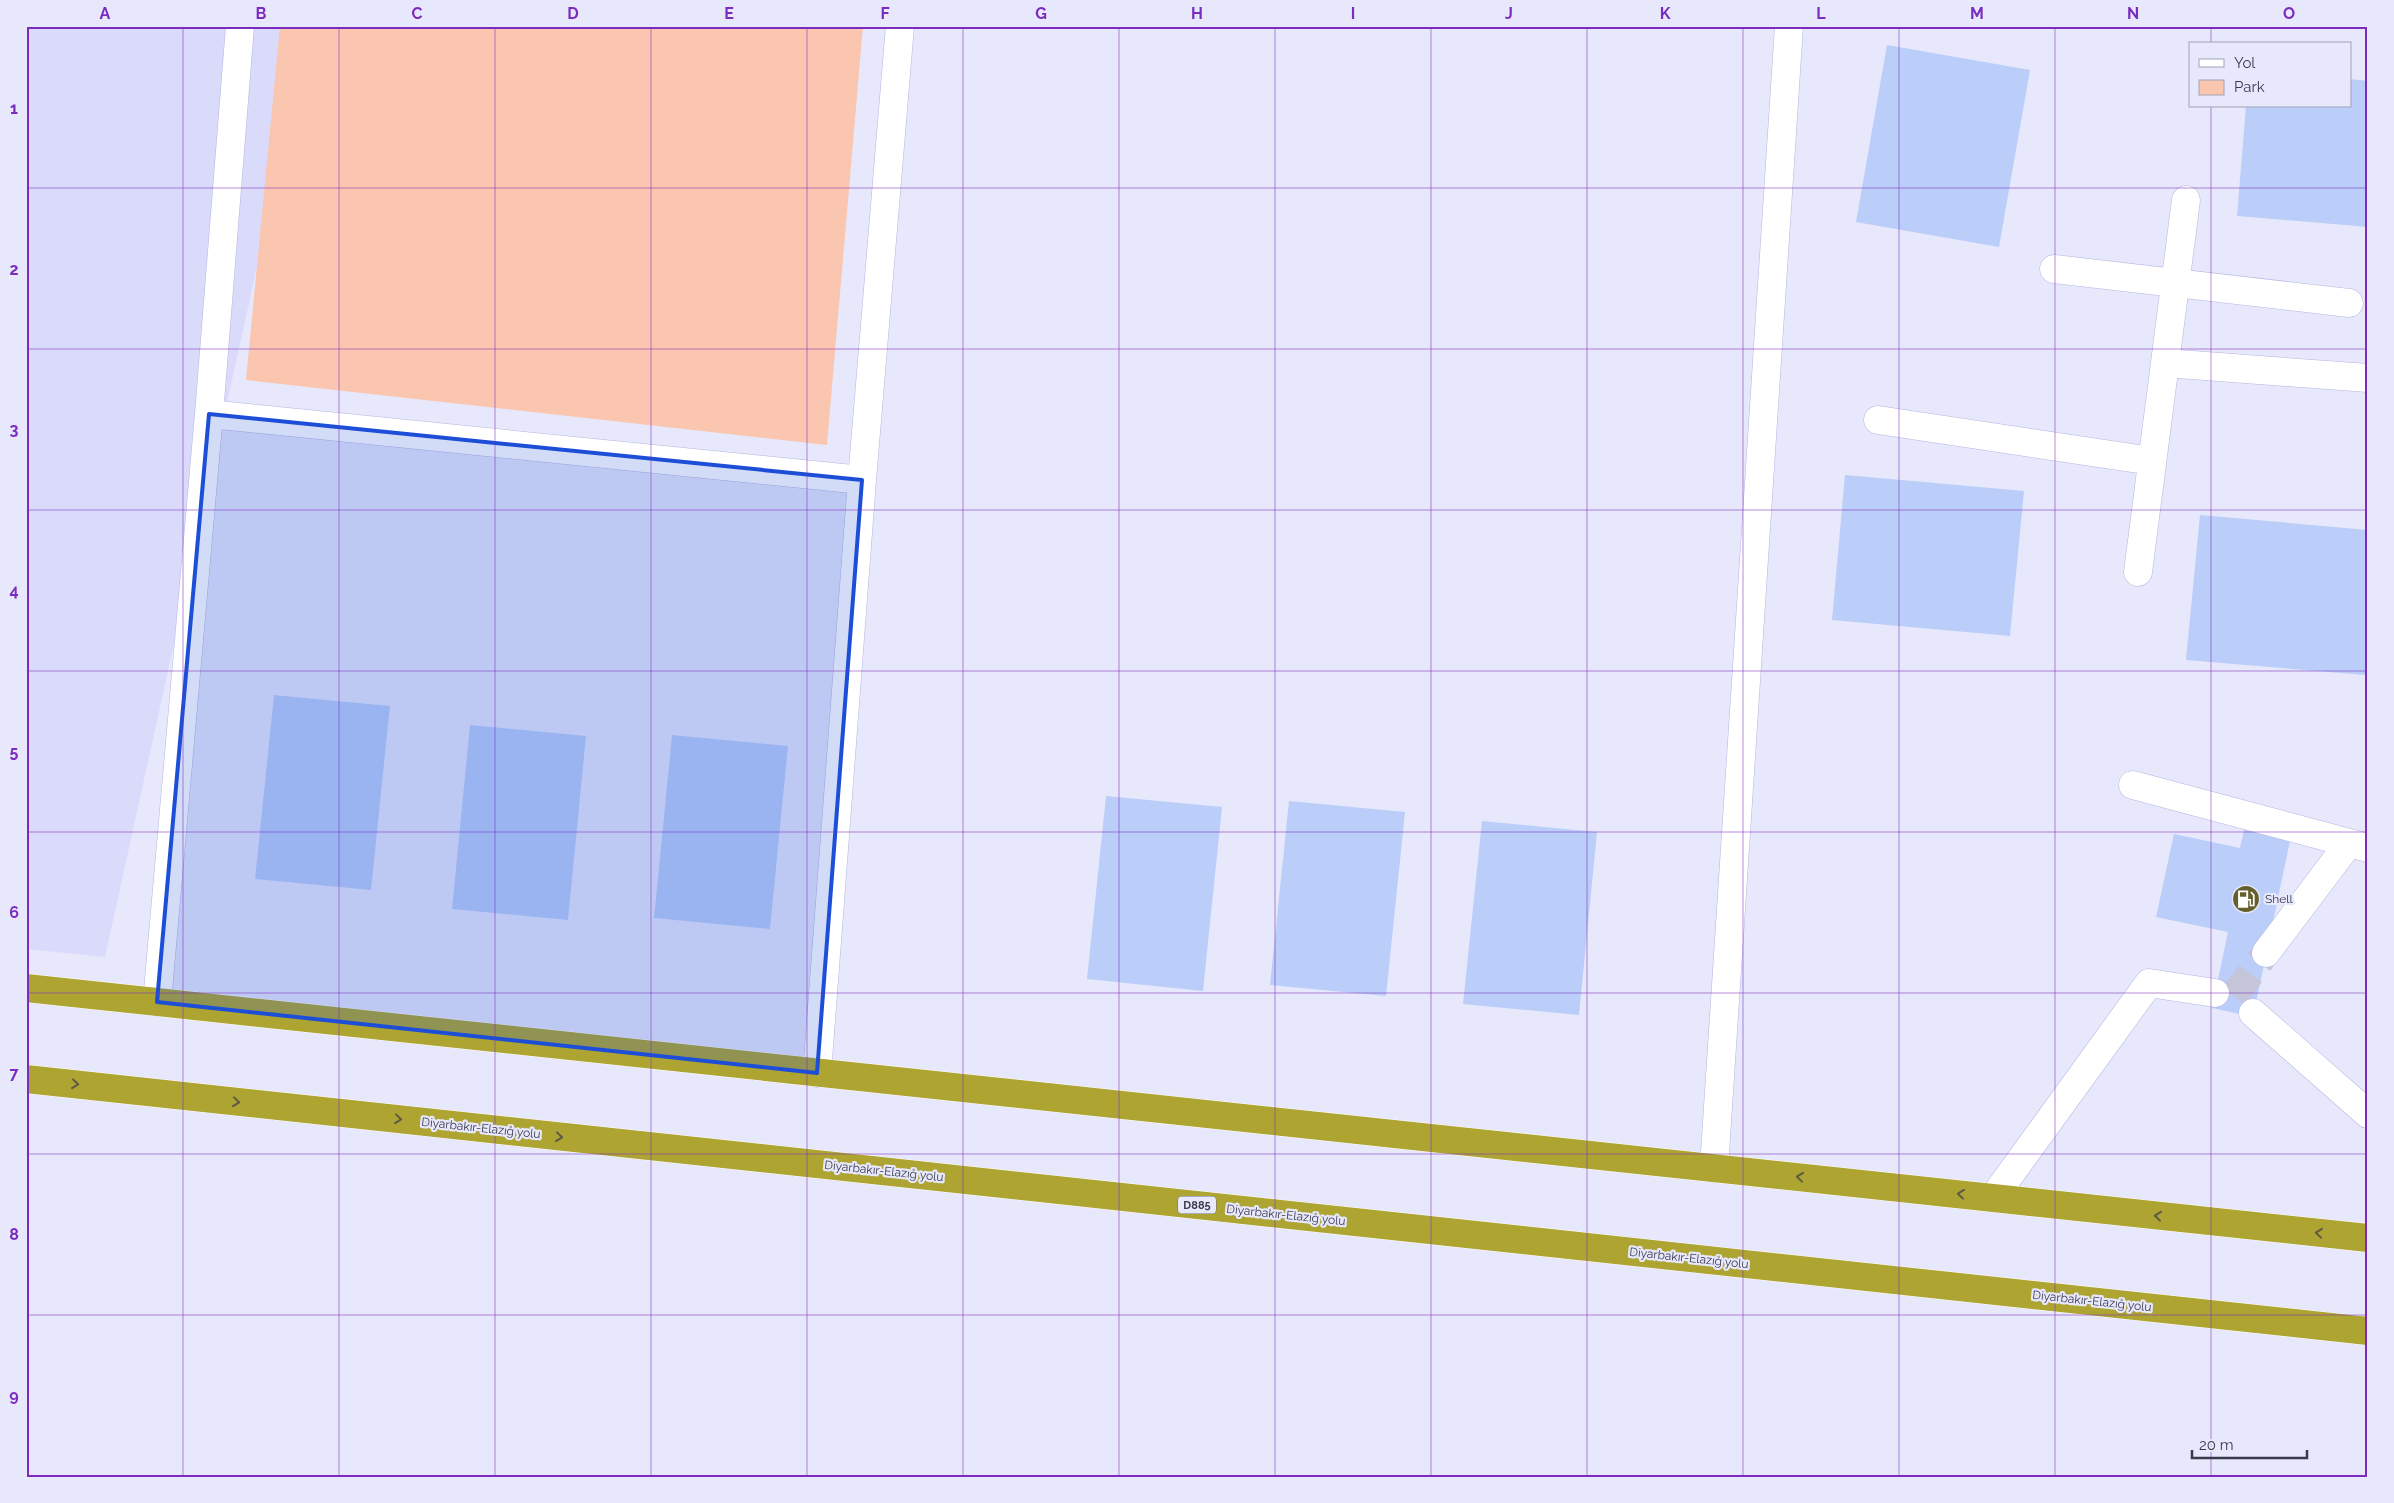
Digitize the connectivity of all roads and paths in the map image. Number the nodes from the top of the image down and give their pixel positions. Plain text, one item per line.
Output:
1 (240, 26) edge
2 (900, 26) edge
3 (1789, 26) edge
4 (2186, 200) dead end
5 (2054, 269) dead end
6 (2175, 282) junction
7 (2349, 303) dead end
8 (2165, 362) junction
9 (2368, 378) edge
10 (209, 414) junction
11 (1878, 420) dead end
12 (2152, 461) junction
13 (862, 480) junction
14 (2138, 572) dead end
15 (2133, 785) dead end
16 (2359, 845) edge
17 (2266, 953) tunnel mouth
18 (26, 988) edge
19 (2215, 993) dead end
20 (157, 1002) junction
21 (2253, 1013) dead end
22 (817, 1072) junction
23 (26, 1079) edge
24 (2368, 1114) edge
25 (1714, 1168) junction
26 (1993, 1198) junction
27 (2368, 1238) edge
28 (2368, 1331) edge

1 - 10 street
2 - 13 street
3 - 25 street
4 - 6 street
5 - 6 street
6 - 7 street
6 - 8 street
8 - 9 street
8 - 12 street
10 - 13 street
10 - 20 street
11 - 12 street
12 - 14 street
13 - 22 street
15 - 16 street
16 - 17 street
18 - 20 highway
19 - 26 street
20 - 22 highway
21 - 24 street
22 - 25 highway
23 -> 28 highway, Diyarbakır-Elazığ yolu / D885
26 -> 25 highway
27 -> 26 highway

